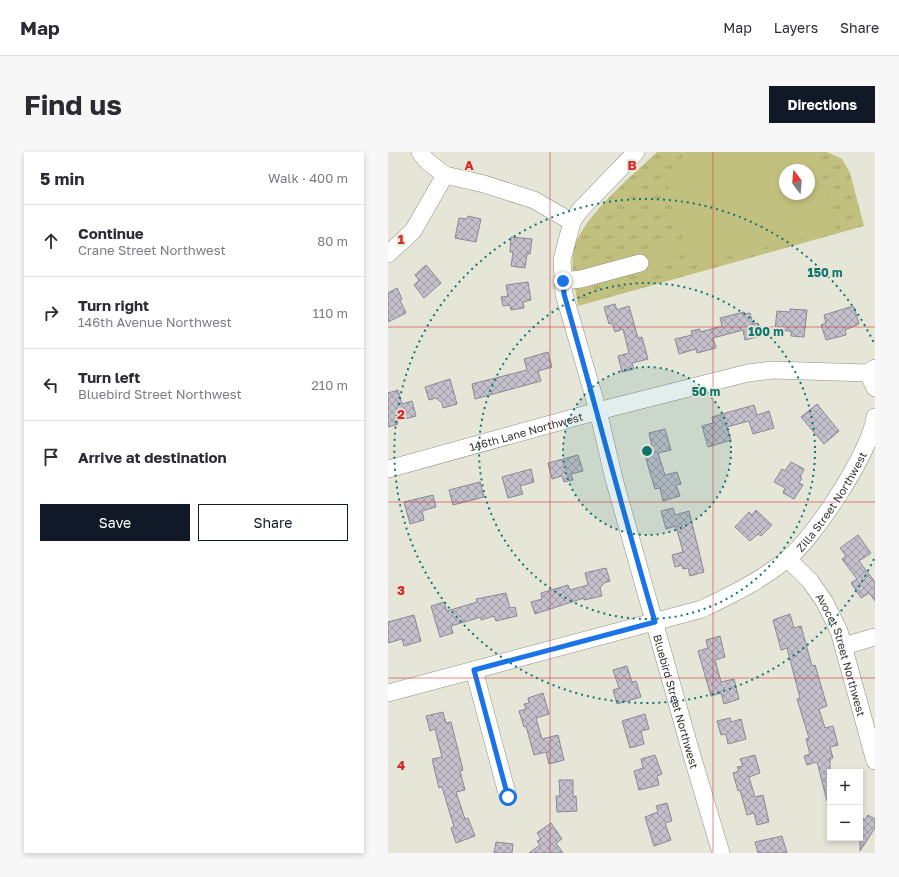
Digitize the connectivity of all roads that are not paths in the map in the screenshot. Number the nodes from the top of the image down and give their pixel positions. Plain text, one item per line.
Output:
1 (420, 152) edge
2 (636, 152) edge
3 (445, 175) junction
4 (572, 222) junction
5 (388, 254) edge
6 (640, 264) dead end
7 (563, 281) junction
8 (873, 376) edge
9 (598, 411) junction
10 (875, 417) edge
11 (388, 469) edge
12 (788, 559) junction
13 (655, 622) junction
14 (875, 637) edge
15 (844, 646) junction
16 (474, 670) junction
17 (388, 693) edge
18 (875, 761) edge
19 (508, 797) dead end
20 (722, 853) edge

1 - 3 street
2 - 4 street, Bluebird Street Northwest
3 - 4 street
3 - 5 street
4 - 7 street, Bluebird Street Northwest
6 - 7 street
7 - 9 street, Bluebird Street Northwest
8 - 9 street, 146th Lane Northwest
9 - 11 street, 146th Lane Northwest
9 - 13 street, Bluebird Street Northwest
10 - 12 street, Zilla Street Northwest
12 - 13 street, Zilla Street Northwest
12 - 15 street, Avocet Street Northwest
13 - 16 street, Zilla Street Northwest
13 - 20 street, Bluebird Street Northwest
14 - 15 street
15 - 18 street, Avocet Street Northwest
16 - 17 street, Zilla Street Northwest
16 - 19 street

